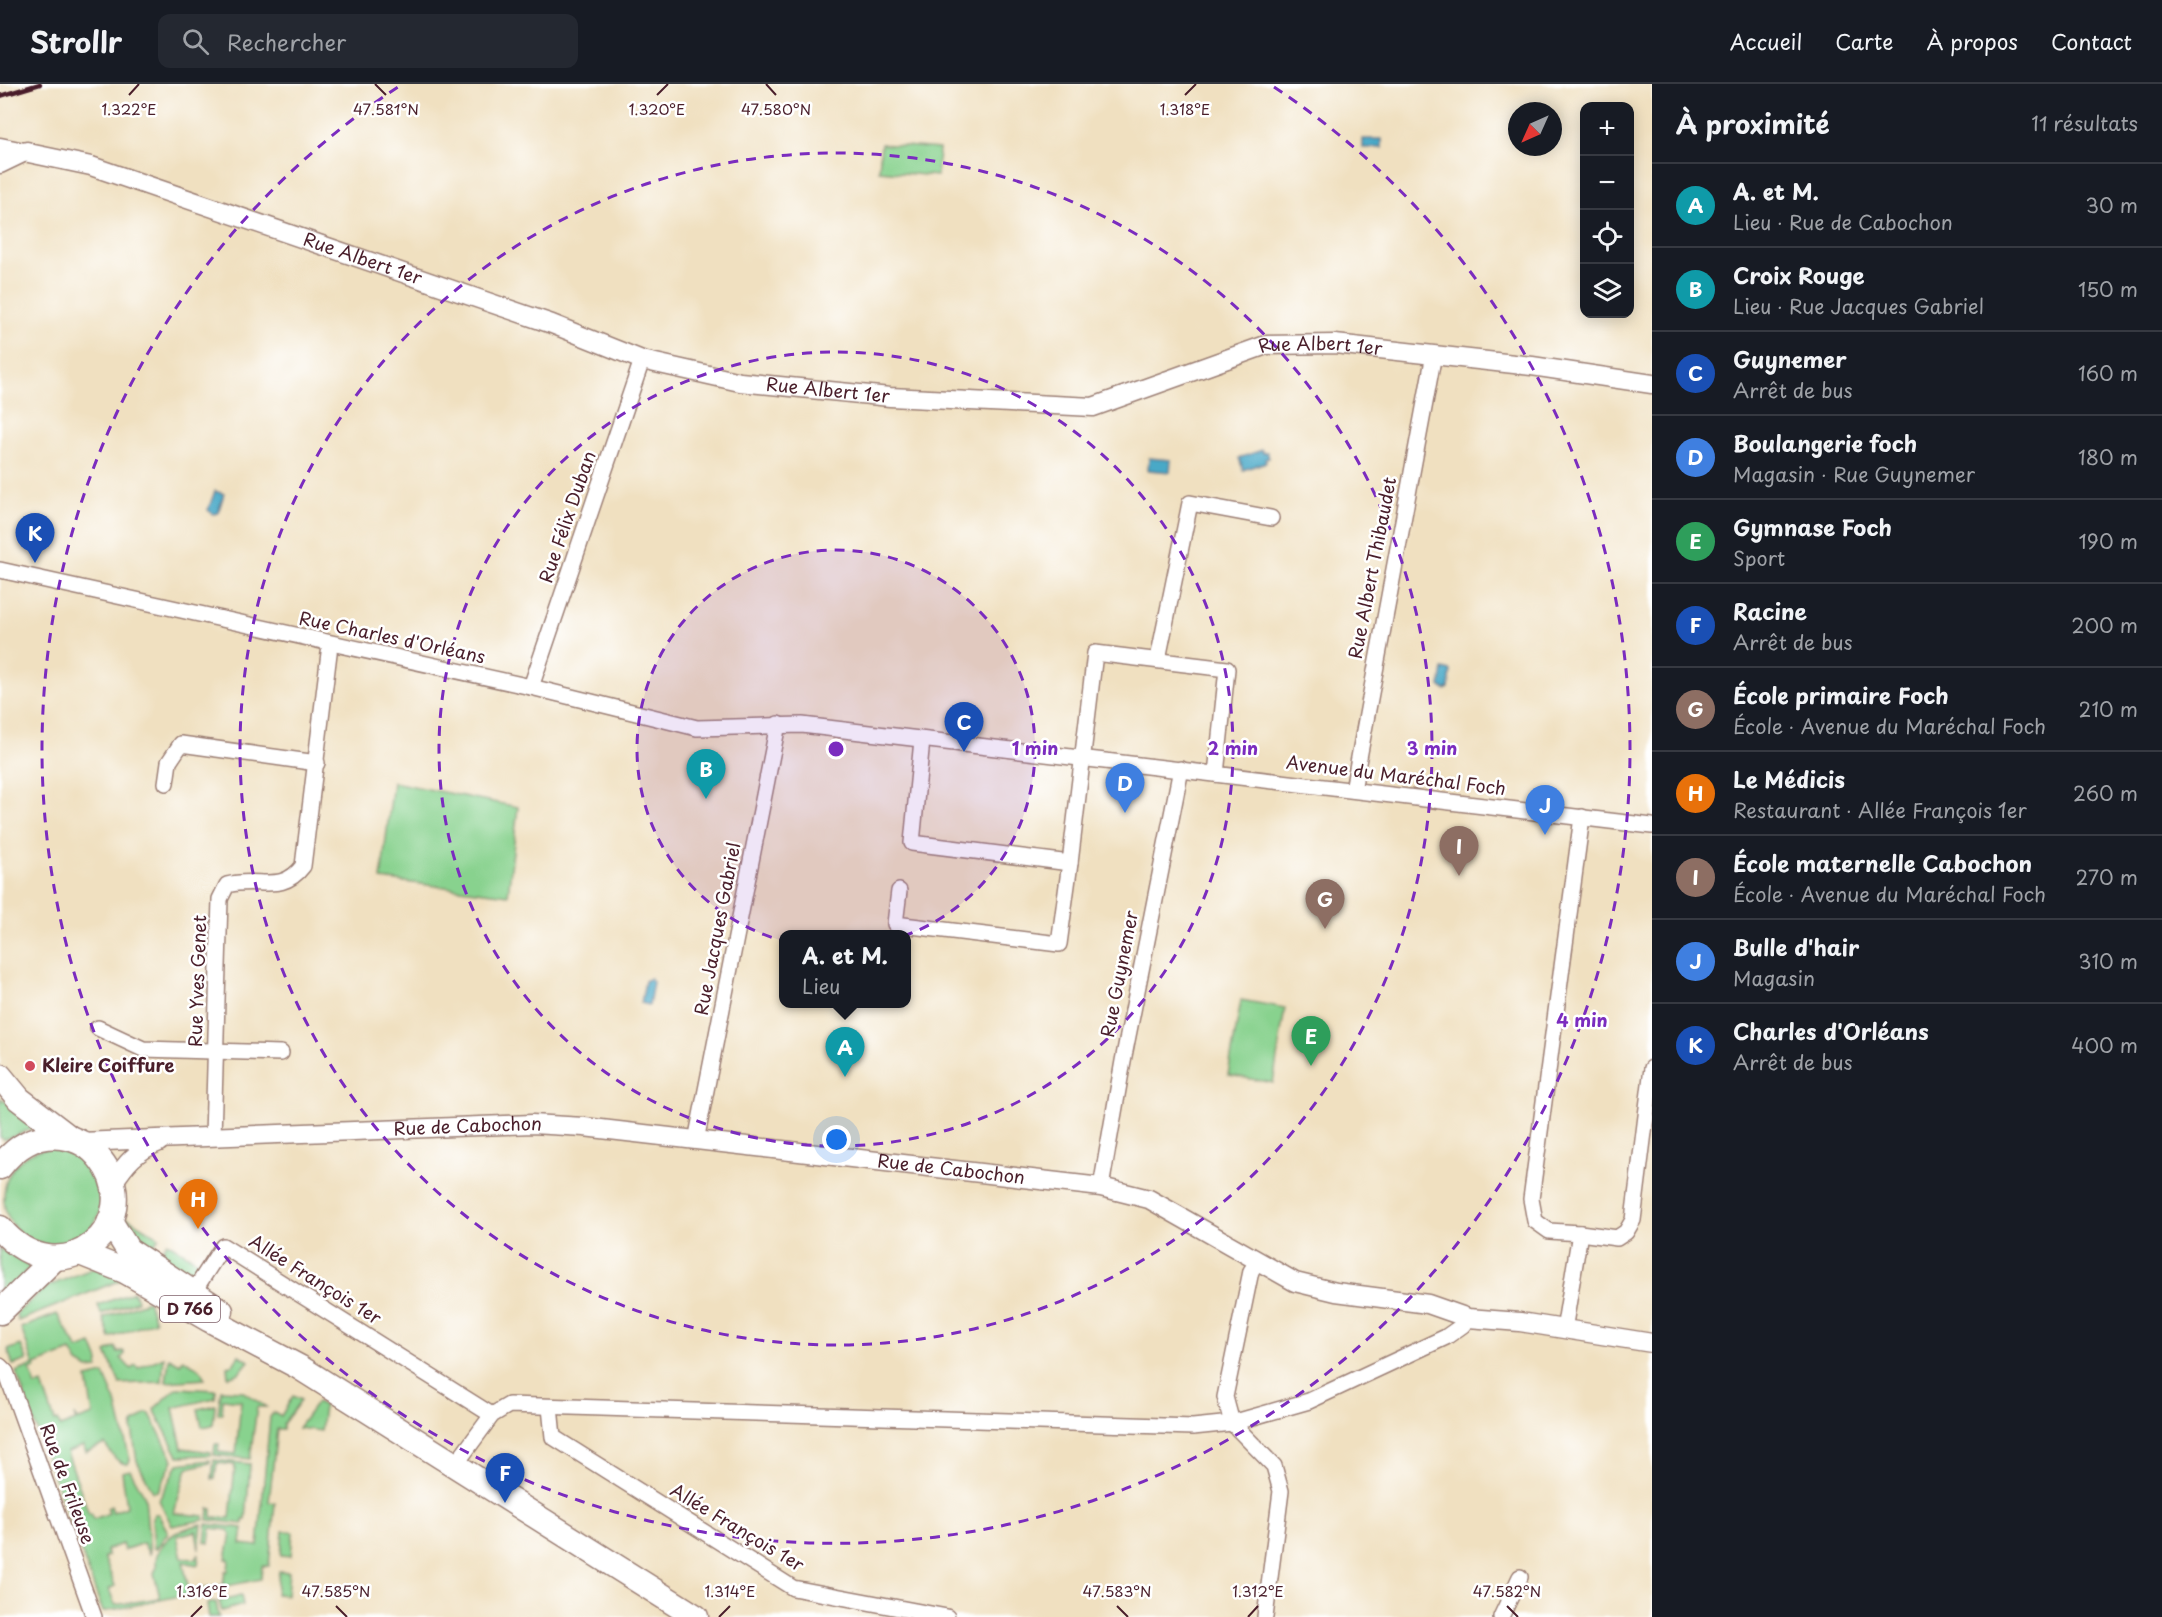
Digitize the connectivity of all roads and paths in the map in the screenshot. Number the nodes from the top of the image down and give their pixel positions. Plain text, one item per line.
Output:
1 (0, 147) edge
2 (27, 152) junction
3 (0, 164) edge
4 (1434, 354) junction
5 (642, 360) junction
6 (1652, 384) edge
7 (1271, 518) dead end
8 (0, 570) edge
9 (330, 645) junction
10 (1158, 659) junction
11 (531, 687) junction
12 (778, 724) junction
13 (921, 740) junction
14 (1084, 758) junction
15 (317, 763) junction
16 (1181, 769) junction
17 (1216, 774) junction
18 (166, 783) dead end
19 (1353, 790) junction
20 (1582, 817) junction
21 (1652, 826) edge
22 (1070, 863) junction
23 (899, 891) dead end
24 (98, 1028) dead end
25 (214, 1052) junction
26 (281, 1053) dead end
27 (1652, 1068) edge
28 (0, 1076) edge
29 (213, 1136) junction
30 (169, 1138) junction
31 (75, 1140) junction
32 (696, 1141) junction
33 (0, 1167) edge
34 (113, 1183) junction
35 (1101, 1187) junction
36 (110, 1221) junction
37 (0, 1228) edge
38 (1580, 1233) junction
39 (80, 1252) junction
40 (54, 1259) junction
41 (1257, 1262) junction
42 (194, 1291) junction
43 (0, 1312) edge
44 (1468, 1318) junction
45 (1564, 1330) junction
46 (1652, 1343) edge
47 (0, 1366) edge
48 (299, 1367) junction
49 (550, 1407) junction
50 (492, 1415) junction
51 (1232, 1423) junction
52 (456, 1464) junction
53 (1520, 1577) dead end
54 (94, 1617) edge
55 (696, 1617) edge
56 (947, 1617) edge
57 (1265, 1617) edge
58 (1501, 1617) edge

1 - 2 street, Rue Albert 1er
2 - 3 street
2 - 5 street, Rue Albert 1er
4 - 5 street, Rue Albert 1er
4 - 6 street, Rue Albert 1er
4 - 19 street, Rue Albert Thibaudet
5 - 11 street, Rue Félix Duban
7 - 10 street
8 - 9 street, Rue Charles d'Orléans
9 - 11 street, Rue Charles d'Orléans
9 - 15 street, Rue Yves Genet
10 - 14 street
10 - 17 street
11 - 12 street, Rue Charles d'Orléans
12 - 13 street, Avenue du Maréchal Foch
12 - 32 street, Rue Jacques Gabriel
13 - 14 street, Avenue du Maréchal Foch
13 - 22 street
14 - 16 street, Avenue du Maréchal Foch
14 - 22 street
15 - 18 street
15 - 25 street, Rue Yves Genet
16 - 17 street, Avenue du Maréchal Foch
16 - 35 street, Rue Guynemer
17 - 19 street, Avenue du Maréchal Foch
19 - 20 street, Avenue du Maréchal Foch
20 - 21 street, Avenue du Maréchal Foch
20 - 38 street
22 - 23 street
24 - 25 street
25 - 26 street
25 - 29 street, Rue Yves Genet
27 - 38 street
28 - 31 main road
29 - 30 street, Rue de Cabochon
29 - 32 street, Rue de Cabochon
30 - 31 street, Rue de Cabochon
30 - 34 street, Rue de Cabochon
31 - 33 main road
31 - 34 main road
32 - 35 street, Rue de Cabochon
34 - 36 main road
35 - 41 street, Rue de Cabochon
36 - 39 main road
36 - 42 main road, D 766
37 - 40 main road
38 - 45 street
39 - 40 main road
39 - 48 main road, D 766
40 - 43 main road
41 - 44 street, Rue de Cabochon
41 - 51 street
42 - 48 main road, D 766
42 - 50 street, Allée François 1er
44 - 45 street, Rue de Cabochon
44 - 51 street
45 - 46 street, Rue de Cabochon
47 - 54 street, Rue de Frileuse
48 - 52 main road, D 766
49 - 50 street
49 - 51 street
49 - 56 street, Allée François 1er
50 - 52 street
51 - 57 street
52 - 55 main road, D 766
53 - 58 street

